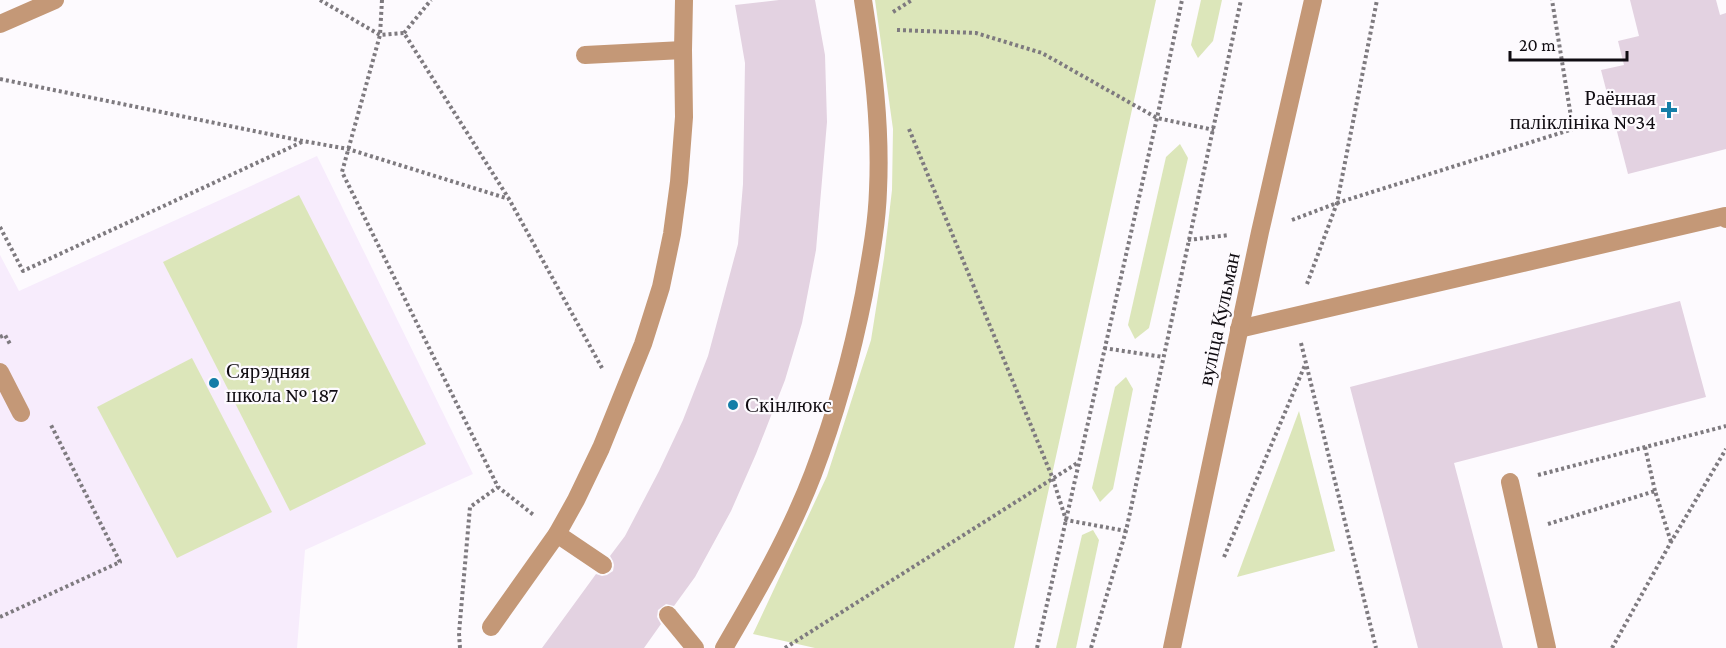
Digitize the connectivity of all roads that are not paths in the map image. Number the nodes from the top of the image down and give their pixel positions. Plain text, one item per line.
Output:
1 (55, 0) edge
2 (684, 0) edge
3 (863, 0) edge
4 (1312, 0) edge
5 (0, 24) edge
6 (682, 50) junction
7 (585, 55) dead end
8 (1726, 219) edge
9 (1239, 329) junction
10 (0, 372) edge
11 (21, 413) dead end
12 (1510, 482) road end
13 (557, 534) junction
14 (603, 565) dead end
15 (668, 615) dead end
16 (491, 627) dead end
17 (695, 648) edge
18 (724, 648) edge
19 (1172, 648) edge
20 (1547, 648) edge

1 - 5 street
2 - 6 street
3 - 18 street
4 - 9 street, вуліца Кульман
6 - 7 street
6 - 13 street
8 - 9 street
9 - 19 street, вуліца Кульман
10 - 11 street
12 - 20 street
13 - 14 street
13 - 16 street
15 - 17 street

